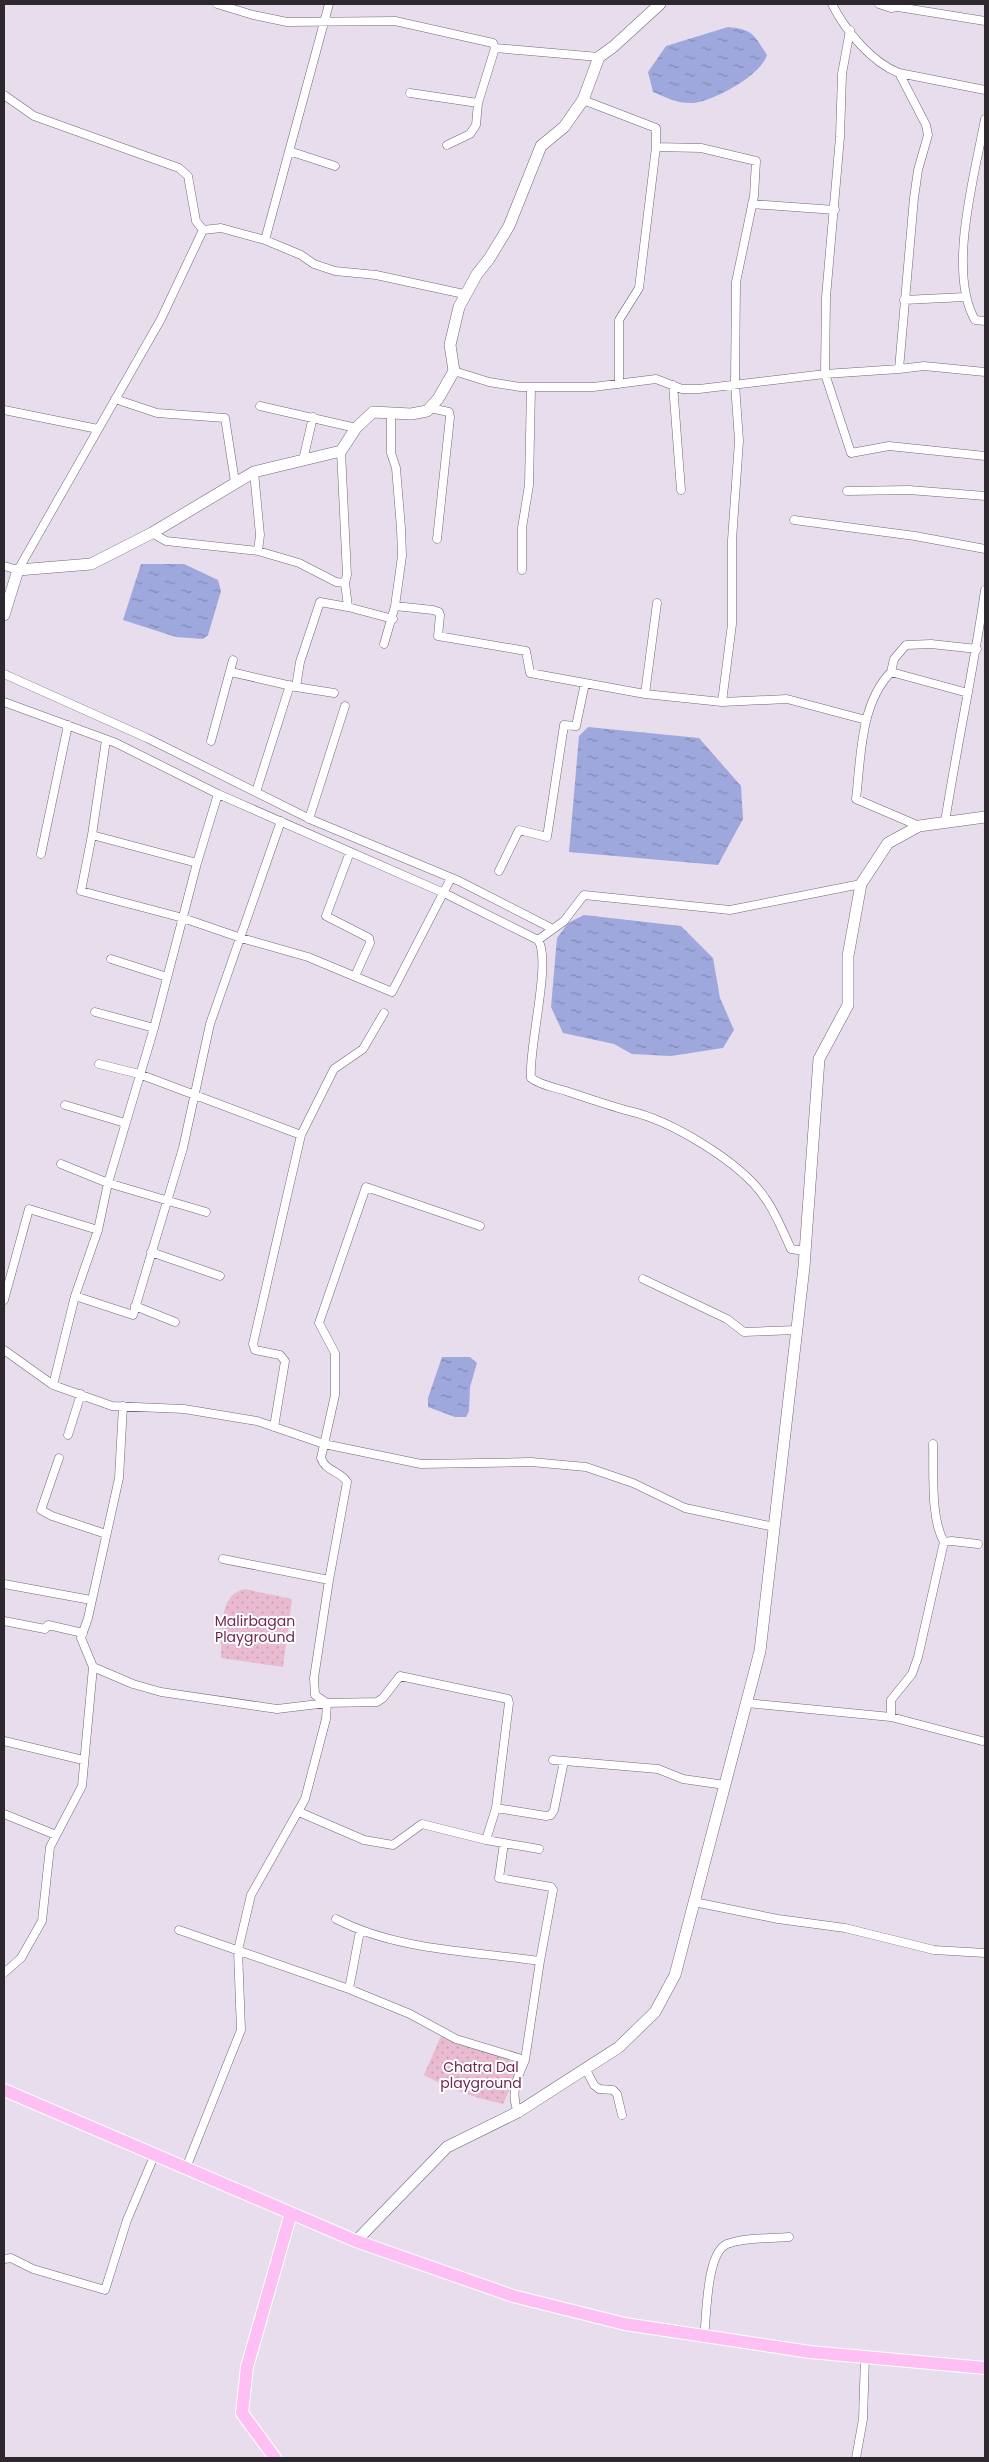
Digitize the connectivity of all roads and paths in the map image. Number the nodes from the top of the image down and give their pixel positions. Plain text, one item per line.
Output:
1 (217, 4) edge
2 (328, 4) edge
3 (660, 4) edge
4 (832, 4) edge
5 (879, 4) edge
6 (985, 21) edge
7 (324, 22) junction
8 (850, 30) junction
9 (495, 48) junction
10 (599, 57) junction
11 (899, 73) junction
12 (985, 90) edge
13 (410, 93) dead end
14 (4, 95) edge
15 (583, 100) junction
16 (478, 103) junction
17 (985, 119) edge
18 (448, 145) dead end
19 (656, 148) junction
20 (289, 151) junction
21 (335, 166) dead end
22 (752, 204) junction
23 (835, 210) junction
24 (203, 230) junction
25 (265, 240) junction
26 (464, 294) junction
27 (965, 297) junction
28 (904, 300) junction
29 (985, 321) edge
30 (899, 369) junction
31 (454, 371) junction
32 (985, 372) edge
33 (825, 374) junction
34 (619, 384) junction
35 (735, 384) junction
36 (674, 386) junction
37 (531, 387) junction
38 (115, 399) junction
39 (260, 406) dead end
40 (430, 408) junction
41 (4, 410) edge
42 (391, 413) junction
43 (313, 417) junction
44 (356, 428) junction
45 (98, 429) junction
46 (341, 451) junction
47 (985, 456) edge
48 (303, 460) junction
49 (254, 472) junction
50 (235, 482) junction
51 (681, 490) dead end
52 (846, 491) dead end
53 (985, 496) edge
54 (794, 520) dead end
55 (152, 533) junction
56 (437, 540) dead end
57 (985, 549) edge
58 (258, 551) junction
59 (4, 566) edge
60 (18, 570) junction
61 (522, 570) dead end
62 (345, 583) junction
63 (985, 590) edge
64 (7, 596) edge
65 (656, 603) dead end
66 (395, 606) junction
67 (348, 607) junction
68 (4, 615) edge
69 (393, 620) junction
70 (384, 644) dead end
71 (977, 650) junction
72 (233, 660) dead end
73 (230, 672) junction
74 (891, 672) junction
75 (4, 674) edge
76 (584, 682) junction
77 (293, 686) junction
78 (334, 693) dead end
79 (968, 693) junction
80 (645, 694) junction
81 (4, 702) edge
82 (722, 702) junction
83 (345, 706) dead end
84 (866, 720) junction
85 (68, 724) junction
86 (106, 740) junction
87 (211, 741) dead end
88 (256, 792) junction
89 (218, 794) junction
90 (985, 817) edge
91 (309, 819) junction
92 (281, 821) junction
93 (945, 822) junction
94 (919, 826) junction
95 (92, 835) junction
96 (350, 852) junction
97 (41, 854) dead end
98 (197, 863) junction
99 (499, 871) dead end
100 (451, 878) junction
101 (861, 884) junction
102 (444, 893) junction
103 (183, 918) junction
104 (554, 928) junction
105 (242, 938) junction
106 (538, 940) junction
107 (111, 959) dead end
108 (355, 976) junction
109 (167, 977) junction
110 (95, 1012) dead end
111 (384, 1013) dead end
112 (154, 1028) junction
113 (99, 1064) dead end
114 (139, 1074) junction
115 (194, 1094) junction
116 (65, 1105) dead end
117 (125, 1123) junction
118 (301, 1135) junction
119 (61, 1164) dead end
120 (108, 1183) junction
121 (166, 1200) junction
122 (206, 1212) dead end
123 (480, 1226) dead end
124 (98, 1230) junction
125 (805, 1251) junction
126 (151, 1252) junction
127 (220, 1276) dead end
128 (643, 1279) dead end
129 (76, 1296) junction
130 (4, 1300) edge
131 (136, 1306) junction
132 (175, 1322) dead end
133 (797, 1330) junction
134 (4, 1350) edge
135 (53, 1385) junction
136 (81, 1394) junction
137 (123, 1406) junction
138 (274, 1427) junction
139 (68, 1435) dead end
140 (324, 1444) junction
141 (933, 1444) dead end
142 (59, 1458) dead end
143 (774, 1527) junction
144 (106, 1534) junction
145 (944, 1542) junction
146 (978, 1544) dead end
147 (223, 1559) dead end
148 (329, 1580) junction
149 (4, 1584) edge
150 (91, 1600) junction
151 (4, 1621) edge
152 (83, 1633) junction
153 (93, 1666) junction
154 (327, 1703) junction
155 (747, 1703) junction
156 (891, 1717) junction
157 (4, 1741) edge
158 (982, 1741) dead end
159 (84, 1760) junction
160 (553, 1760) dead end
161 (564, 1761) junction
162 (725, 1785) junction
163 (496, 1808) junction
164 (299, 1812) junction
165 (4, 1814) edge
166 (56, 1835) junction
167 (486, 1840) junction
168 (504, 1842) junction
169 (539, 1849) dead end
170 (694, 1902) junction
171 (336, 1919) dead end
172 (179, 1930) dead end
173 (360, 1931) junction
174 (238, 1950) junction
175 (985, 1953) edge
176 (540, 1961) junction
177 (4, 1973) edge
178 (349, 1989) junction
179 (525, 2060) junction
180 (585, 2068) junction
181 (4, 2090) edge
182 (518, 2112) junction
183 (622, 2115) dead end
184 (155, 2154) junction
185 (186, 2168) junction
186 (291, 2213) junction
187 (789, 2237) dead end
188 (356, 2241) junction
189 (4, 2259) edge
190 (704, 2336) junction
191 (865, 2357) junction
192 (985, 2368) edge
193 (276, 2458) edge
194 (856, 2458) edge

1 - 7 street
2 - 7 street
3 - 10 street
4 - 8 street
5 - 6 street
7 - 9 street
7 - 20 street
8 - 11 street
8 - 23 street
9 - 10 street
9 - 16 street
10 - 15 street
11 - 12 street
11 - 28 street
13 - 16 street
14 - 24 street
15 - 19 street
15 - 26 street
16 - 18 street
17 - 27 street
19 - 22 street
19 - 34 street
20 - 21 street
20 - 25 street
22 - 23 street
22 - 35 street
23 - 33 street
24 - 25 street
24 - 38 street
25 - 26 street
26 - 31 street
27 - 28 street
27 - 29 street
28 - 30 street
30 - 32 street
30 - 33 street
31 - 37 street
31 - 40 street
33 - 35 street
33 - 47 street
34 - 36 street
34 - 37 street
35 - 36 street
35 - 82 street
36 - 51 street
37 - 61 street
38 - 45 street
38 - 50 street
39 - 43 street
40 - 42 street
40 - 56 street
41 - 45 street
42 - 44 street
42 - 66 street
43 - 44 street
43 - 48 street
44 - 46 street
45 - 60 street
46 - 48 street
46 - 62 street
48 - 49 street
49 - 50 street
49 - 58 street
50 - 55 street
52 - 53 street
54 - 57 street
55 - 58 street
55 - 60 street
58 - 62 street
59 - 60 street
60 - 64 street
62 - 67 street
63 - 71 street
64 - 68 street
65 - 80 street
66 - 69 street
66 - 76 street
67 - 69 street
67 - 77 street
69 - 70 street
71 - 74 street
71 - 79 street
72 - 73 street
73 - 77 street
73 - 87 street
74 - 79 street
74 - 84 street
75 - 88 street
76 - 80 street
76 - 99 street
77 - 78 street
77 - 88 street
79 - 93 street
80 - 82 street
81 - 85 street
82 - 84 street
83 - 91 street
84 - 94 street
85 - 86 street
85 - 97 street
86 - 89 street
86 - 95 street
88 - 91 street
89 - 92 street
89 - 98 street
90 - 93 street
91 - 100 street
92 - 96 street
92 - 105 street
93 - 94 street
94 - 101 street
95 - 98 street
95 - 103 street
96 - 102 street
96 - 108 street
98 - 103 street
100 - 102 street
100 - 104 street
101 - 104 street
101 - 125 street
102 - 106 street
102 - 108 street
103 - 105 street
103 - 109 street
104 - 106 street
105 - 108 street
105 - 115 street
106 - 125 street
107 - 109 street
109 - 112 street
110 - 112 street
111 - 118 street
112 - 114 street
113 - 114 street
114 - 115 street
114 - 117 street
115 - 118 street
115 - 121 street
116 - 117 street
117 - 120 street
118 - 138 street
119 - 120 street
120 - 121 street
120 - 124 street
121 - 122 street
121 - 126 street
123 - 140 street
124 - 129 street
124 - 130 street
125 - 133 street
126 - 127 street
126 - 131 street
128 - 133 street
129 - 131 street
129 - 135 street
131 - 132 street
133 - 143 street
134 - 135 street
135 - 136 street
136 - 137 street
136 - 139 street
137 - 138 street
137 - 144 street
138 - 140 street
140 - 143 street
140 - 148 street
141 - 145 street
142 - 144 street
143 - 155 street
144 - 150 street
145 - 146 street
145 - 156 street
147 - 148 street
148 - 154 street
149 - 150 street
150 - 152 street
151 - 152 street
152 - 153 street
153 - 154 street
153 - 159 street
154 - 163 street
154 - 164 street
155 - 156 street
155 - 162 street
156 - 158 street
157 - 159 street
159 - 166 street
160 - 161 street
161 - 162 street
161 - 163 street
162 - 170 street
163 - 167 street
164 - 167 street
164 - 174 street
165 - 166 street
166 - 177 street
167 - 168 street
168 - 169 street
168 - 176 street
170 - 175 street
170 - 180 street
171 - 173 street
172 - 174 street
173 - 176 street
173 - 178 street
174 - 178 street
174 - 185 street
176 - 179 street
178 - 179 street
179 - 182 street
180 - 182 street
180 - 183 street
181 - 184 main road
182 - 188 street
184 - 185 main road
184 - 189 street
185 - 186 main road
186 - 188 main road
186 - 193 main road
187 - 190 street
188 - 190 main road
190 - 191 main road
191 - 192 main road
191 - 194 street

